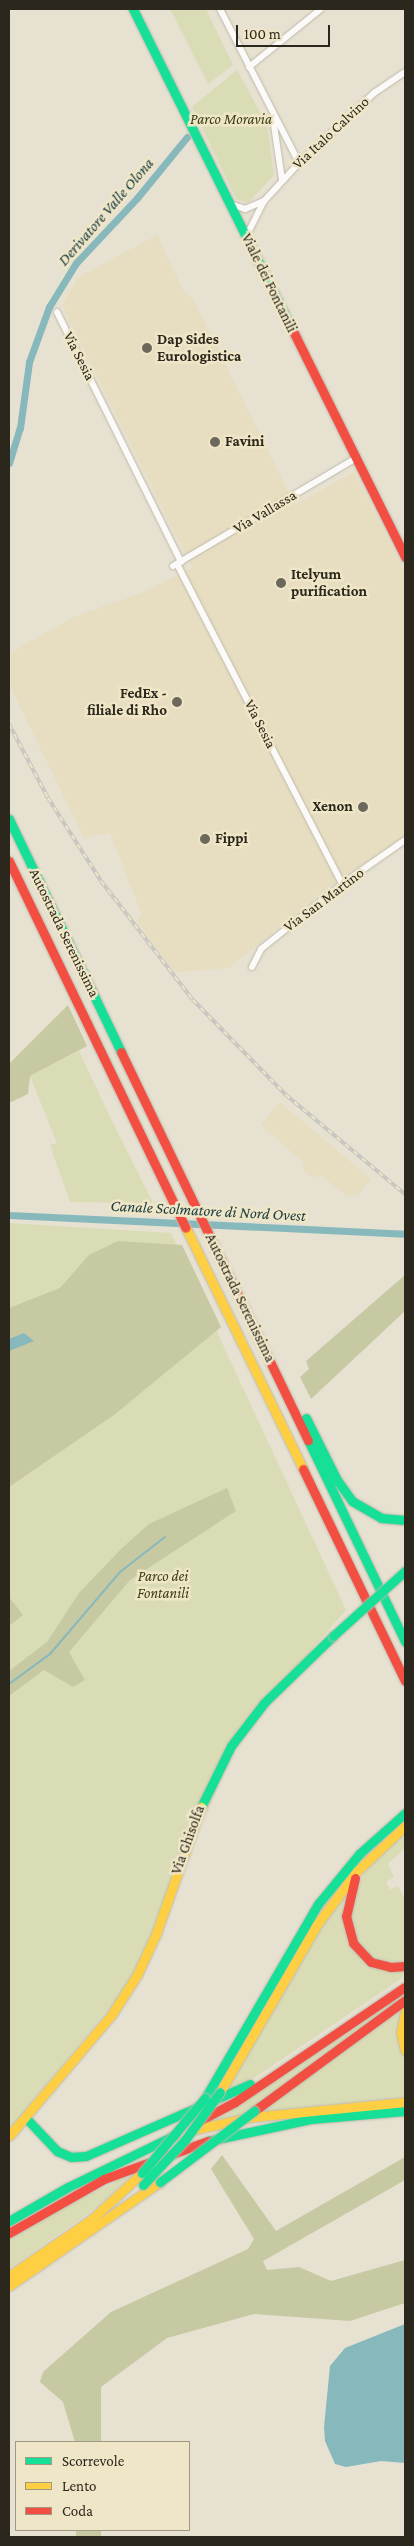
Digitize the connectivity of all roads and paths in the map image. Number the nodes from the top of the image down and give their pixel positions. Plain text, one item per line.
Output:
1 (133, 9) edge
2 (220, 9) edge
3 (321, 9) edge
4 (249, 68) junction
5 (405, 72) edge
6 (273, 117) junction
7 (299, 163) junction
8 (282, 180) junction
9 (264, 201) junction
10 (230, 204) junction
11 (246, 236) junction
12 (57, 312) dead end
13 (356, 458) junction
14 (405, 557) edge
15 (177, 564) junction
16 (9, 819) edge
17 (405, 840) edge
18 (9, 861) edge
19 (342, 884) junction
20 (252, 967) dead end
21 (268, 1354) junction
22 (405, 1520) edge
23 (405, 1572) edge
24 (405, 1642) edge
25 (398, 1669) junction
26 (405, 1681) edge
27 (405, 1691) edge
28 (405, 1813) edge
29 (405, 1826) edge
30 (358, 1871) junction
31 (405, 1966) edge
32 (405, 1979) edge
33 (405, 1987) edge
34 (405, 2000) edge
35 (405, 2012) edge
36 (405, 2051) edge
37 (405, 2102) edge
38 (405, 2111) edge
39 (25, 2117) junction
40 (174, 2135) junction
41 (9, 2136) edge
42 (9, 2221) edge
43 (99, 2226) junction
44 (9, 2232) edge
45 (9, 2276) edge
46 (9, 2286) edge

1 - 10 main road, Viale dei Fontanili
2 - 4 street
3 - 4 street
4 - 6 street
5 - 7 street, Via Italo Calvino
6 - 7 street
6 - 8 street
7 - 8 street, Via Italo Calvino
8 - 9 street, Via Italo Calvino
9 - 10 street
9 - 11 street, Via Italo Calvino
10 - 11 main road, Viale dei Fontanili
11 - 13 main road, Viale dei Fontanili
12 - 15 street, Via Sesia
13 - 14 main road, Viale dei Fontanili
13 - 15 street, Via Vallassa
15 - 19 street, Via Sesia
16 - 21 main road, Autostrada Serenissima
17 - 19 street, Via San Martino
18 - 25 main road, Autostrada Serenissima
19 - 20 street, Via San Martino
21 - 22 main road
21 - 24 main road, Autostrada Serenissima
23 - 39 main road, Via Ghisolfa, bridge
25 - 26 main road, Autostrada Serenissima
25 - 27 main road
28 - 45 main road, bridge
29 - 30 main road
30 - 31 main road
30 - 43 main road, bridge
32 - 39 main road
33 - 40 main road
34 - 43 main road, bridge
35 - 36 main road
37 - 40 main road
38 - 44 main road
39 - 41 main road, Via Ghisolfa
40 - 42 main road
43 - 46 main road

